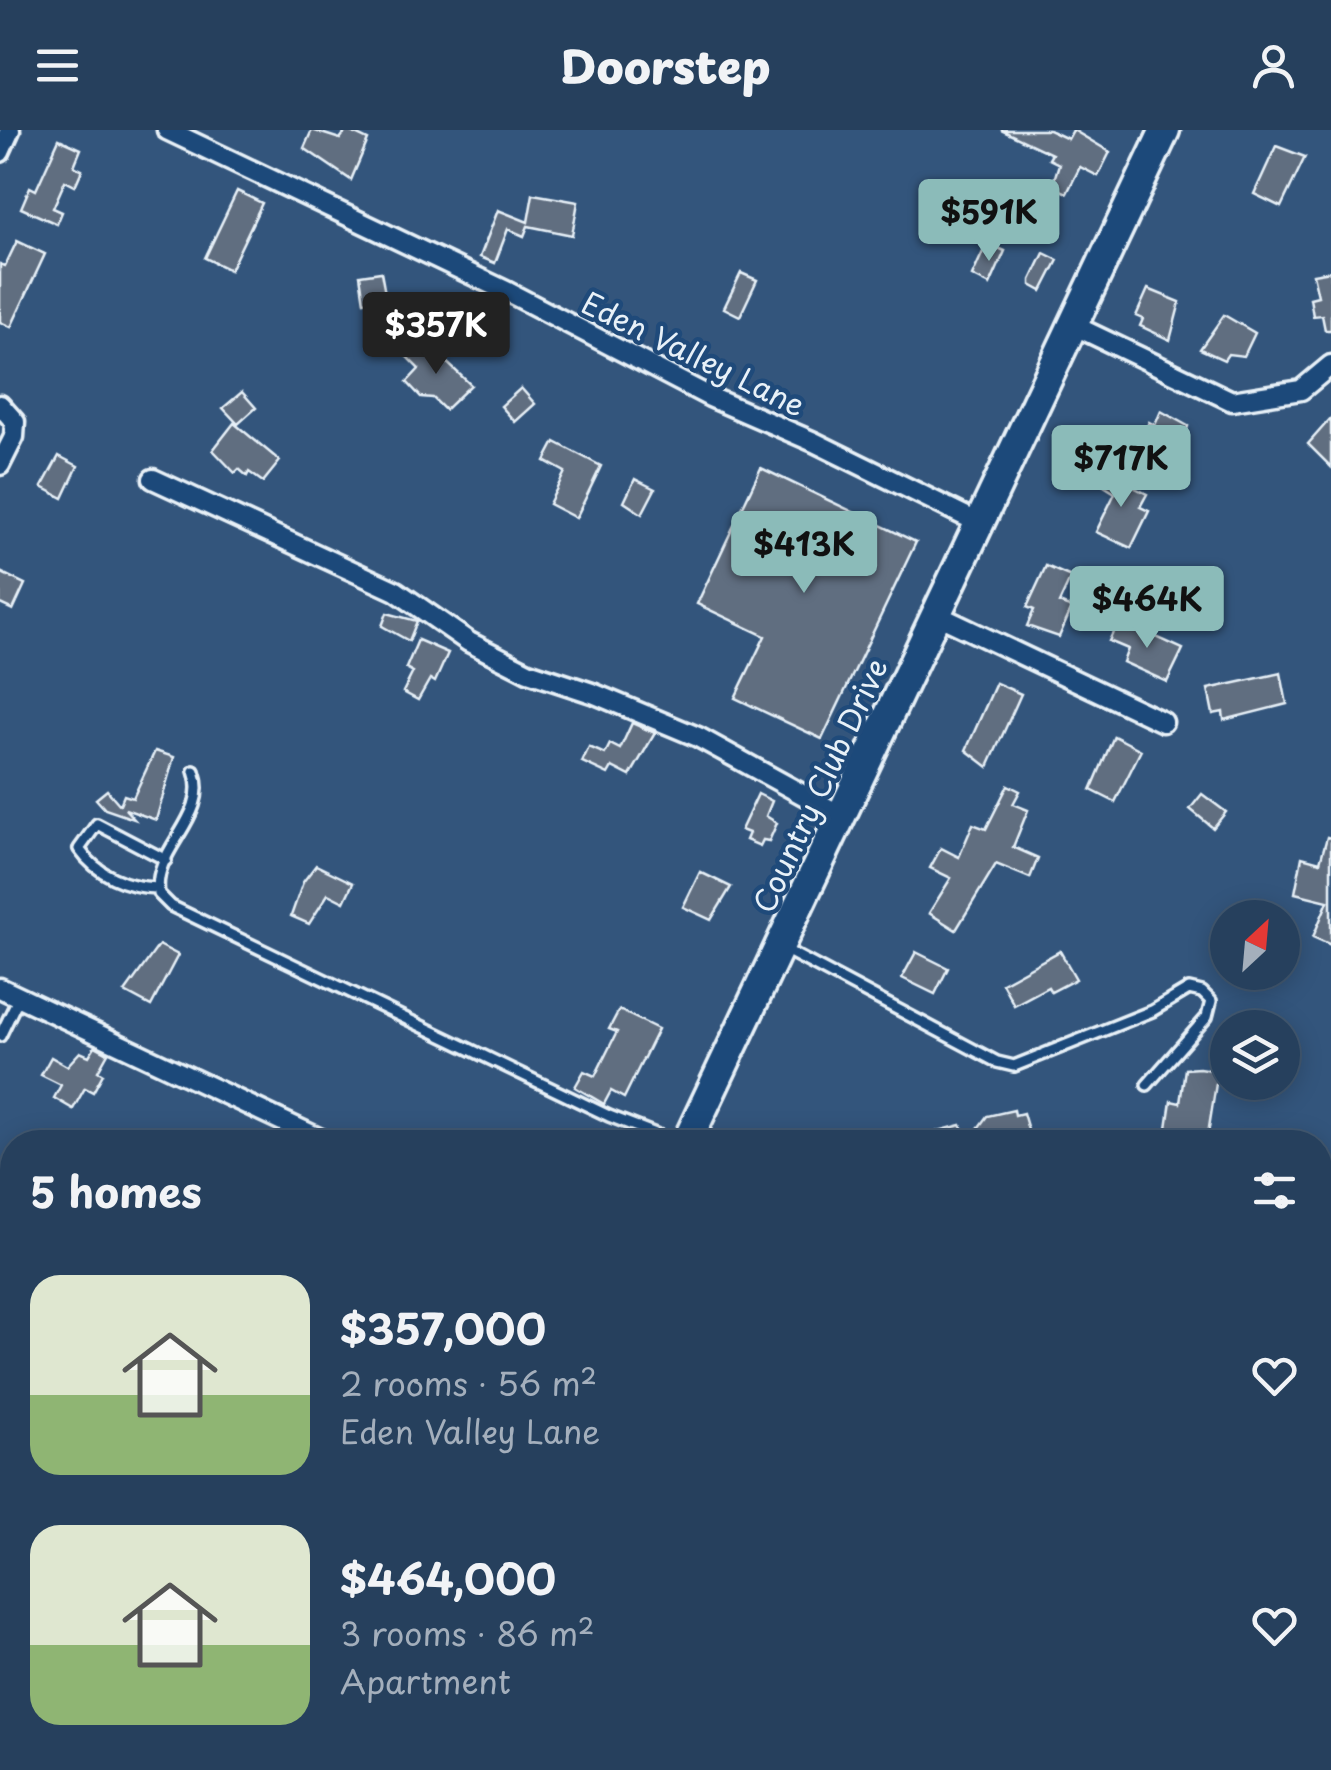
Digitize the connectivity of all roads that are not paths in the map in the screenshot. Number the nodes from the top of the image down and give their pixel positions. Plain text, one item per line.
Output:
1 (10, 130) edge
2 (167, 130) edge
3 (1165, 130) edge
4 (0, 152) edge
5 (1071, 324) junction
6 (1331, 365) edge
7 (0, 405) edge
8 (0, 465) edge
9 (153, 478) dead end
10 (980, 524) junction
11 (936, 614) junction
12 (1163, 722) dead end
13 (194, 771) dead end
14 (840, 814) junction
15 (166, 860) junction
16 (158, 888) junction
17 (780, 947) junction
18 (0, 988) edge
19 (19, 997) junction
20 (0, 1036) edge
21 (1147, 1085) dead end
22 (302, 1130) edge
23 (645, 1130) edge
24 (693, 1130) edge

1 - 4 street
2 - 10 street, Eden Valley Lane
3 - 5 street, Country Club Drive
5 - 6 street
5 - 10 street, Country Club Drive
7 - 8 street
9 - 14 street
10 - 11 street, Country Club Drive
11 - 12 street
11 - 14 street, Country Club Drive
13 - 15 lane
14 - 17 street, Country Club Drive
15 - 16 lane
15 - 16 lane
16 - 23 lane
17 - 21 lane
17 - 24 street, Country Club Drive
18 - 19 street
19 - 20 lane
19 - 22 street

